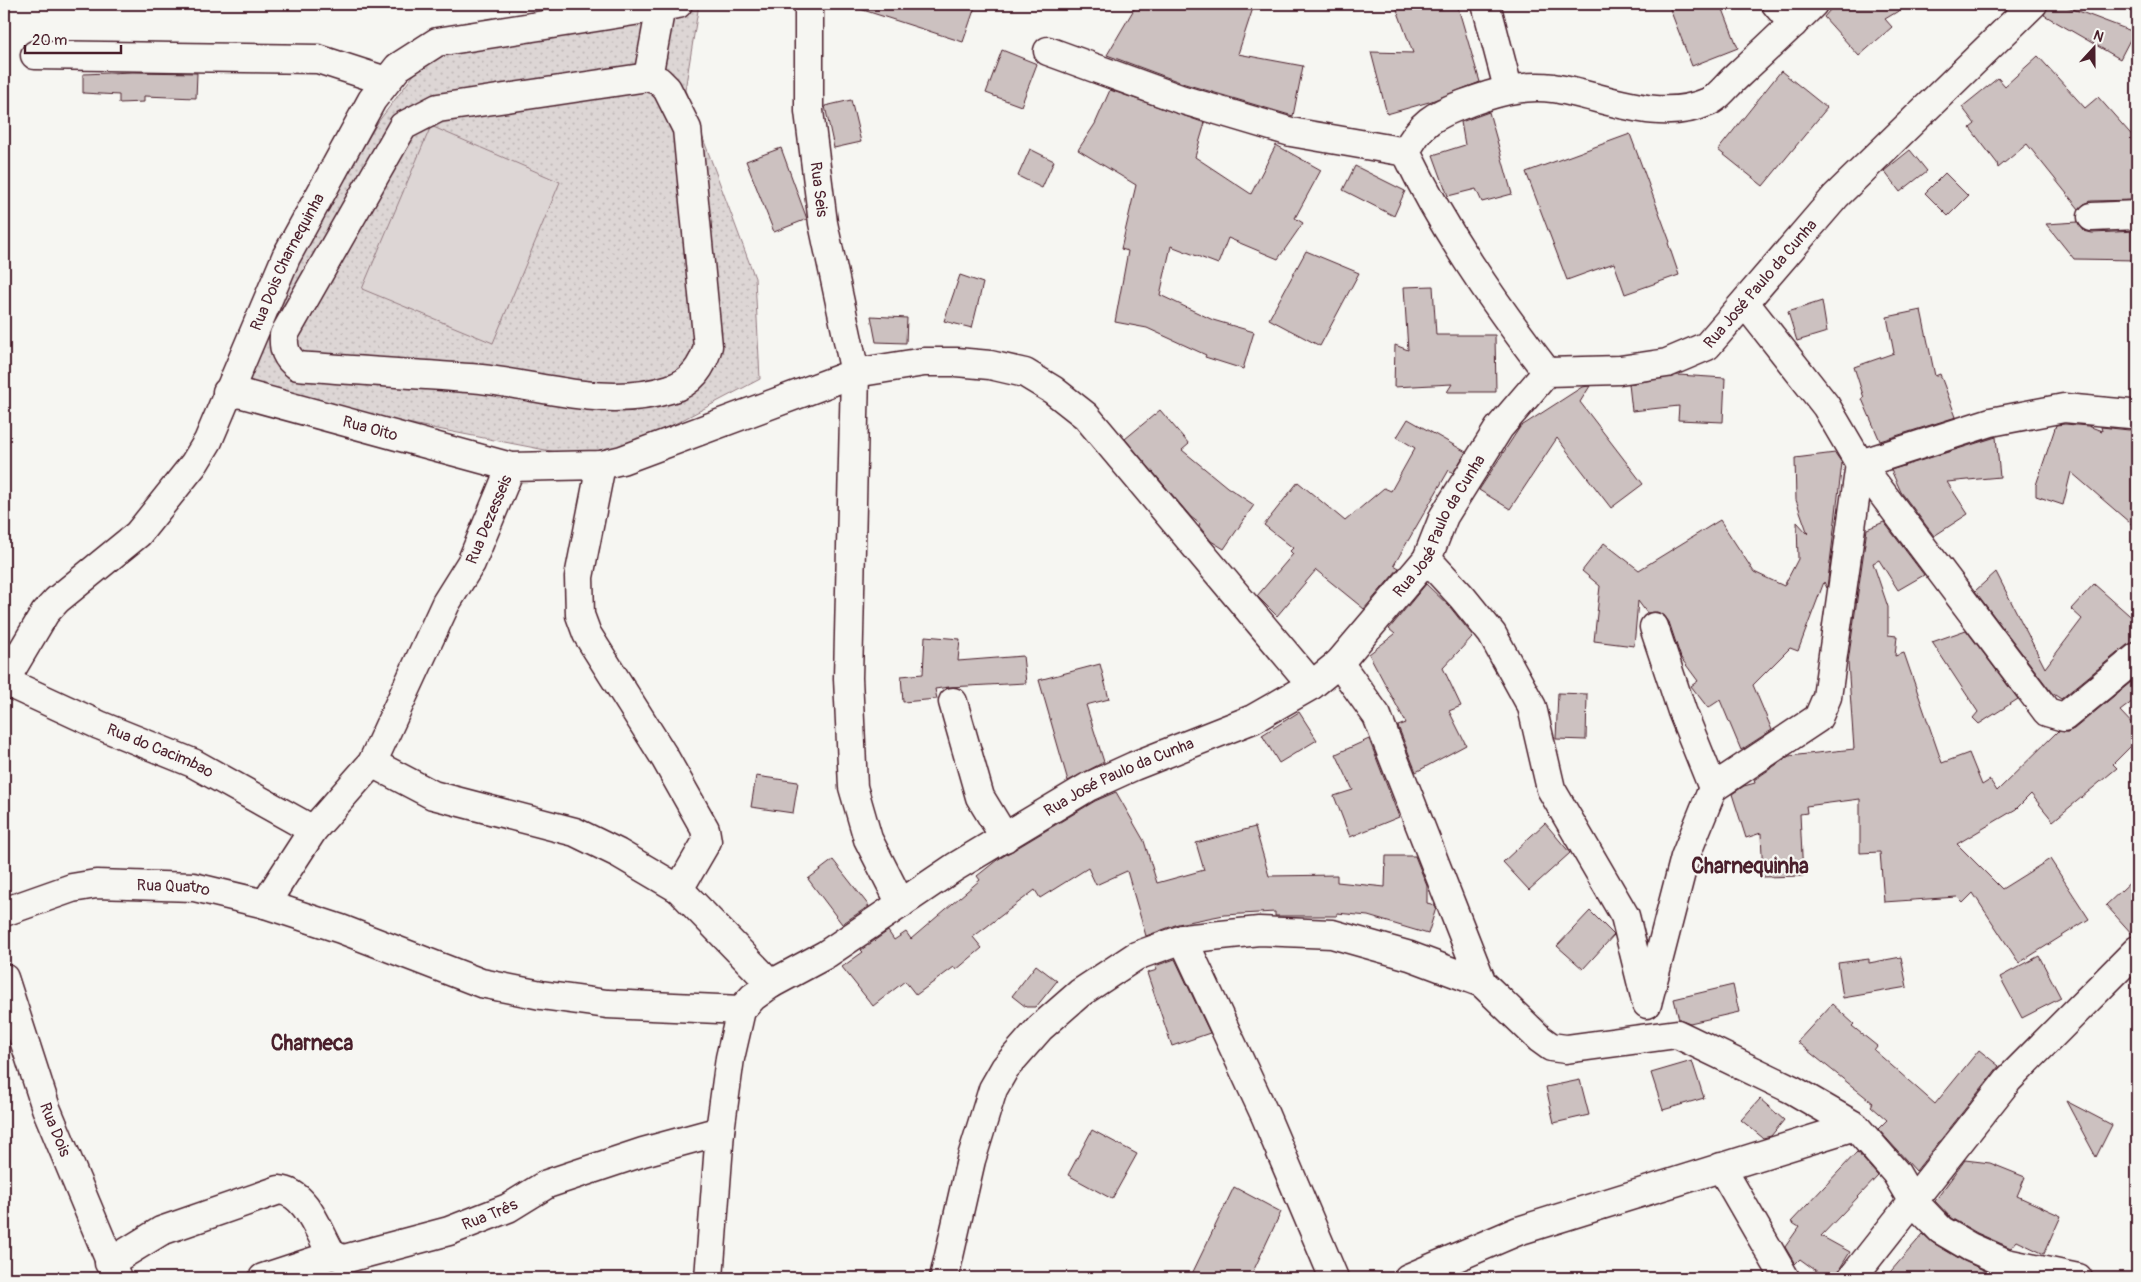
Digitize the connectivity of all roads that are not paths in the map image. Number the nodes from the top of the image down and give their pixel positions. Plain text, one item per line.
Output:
1 (810, 4) edge
2 (1486, 4) edge
3 (1813, 4) edge
4 (2033, 4) edge
5 (669, 5) edge
6 (1784, 14) edge
7 (1048, 51) dead end
8 (35, 55) dead end
9 (648, 77) junction
10 (386, 81) junction
11 (1508, 88) junction
12 (1406, 152) junction
13 (2137, 215) edge
14 (2092, 217) dead end
15 (1746, 303) junction
16 (1547, 372) junction
17 (855, 373) junction
18 (227, 392) junction
19 (2130, 414) dead end
20 (1860, 464) junction
21 (601, 465) junction
22 (511, 467) junction
23 (1427, 559) junction
24 (1654, 627) dead end
25 (2137, 657) edge
26 (1340, 663) junction
27 (4, 681) edge
28 (1312, 685) junction
29 (953, 702) dead end
30 (372, 763) junction
31 (1712, 788) junction
32 (313, 830) junction
33 (1005, 838) junction
34 (679, 889) junction
35 (265, 904) junction
36 (901, 904) junction
37 (4, 912) edge
38 (1183, 939) junction
39 (2137, 950) edge
40 (4, 978) edge
41 (1482, 983) junction
42 (771, 984) junction
43 (1647, 1004) junction
44 (741, 1010) junction
45 (1677, 1034) junction
46 (1855, 1126) junction
47 (720, 1131) junction
48 (1721, 1167) junction
49 (1912, 1200) junction
50 (333, 1255) junction
51 (113, 1271) edge
52 (263, 1278) edge
53 (710, 1278) edge
54 (944, 1278) edge
55 (1334, 1278) edge
56 (1408, 1278) edge
57 (1785, 1278) edge
58 (1852, 1278) edge
59 (2078, 1278) edge

1 - 17 street, Rua Seis
2 - 11 street
3 - 6 street
4 - 15 street, Rua José Paulo da Cunha
5 - 9 street
5 - 10 street, Rua Dois Charnequinha
6 - 11 street
7 - 12 street
8 - 10 street
9 - 9 street
10 - 18 street, Rua Dois Charnequinha
11 - 12 street
12 - 16 street
13 - 14 street
15 - 16 street, Rua José Paulo da Cunha
15 - 20 street
16 - 23 street, Rua José Paulo da Cunha
17 - 21 street, Rua Dezesseis
17 - 28 street, Rua Dezesseis
17 - 36 street, Rua Seis
18 - 22 street, Rua Oito
18 - 27 street, Rua Dois Charnequinha
19 - 20 street
20 - 25 street
20 - 31 street
21 - 22 street, Rua Dezesseis
21 - 34 street
22 - 30 street, Rua Dezesseis
23 - 26 street, Rua José Paulo da Cunha
23 - 43 street
24 - 31 street
26 - 28 street, Rua José Paulo da Cunha
26 - 41 street
27 - 32 street, Rua do Cacimbao
28 - 33 street, Rua José Paulo da Cunha
29 - 33 street
30 - 32 street, Rua Dezesseis
30 - 34 street
31 - 43 street
32 - 35 street, Rua Dezesseis
33 - 36 street, Rua José Paulo da Cunha
34 - 42 street
35 - 37 street, Rua Quatro
35 - 44 street, Rua Quatro
36 - 42 street, Rua José Paulo da Cunha
38 - 41 street
38 - 54 street
38 - 55 street
39 - 49 street
40 - 51 street, Rua Dois
41 - 45 street
42 - 44 street, Rua José Paulo da Cunha
43 - 45 street
44 - 47 street
45 - 46 street
46 - 48 street
46 - 49 street
47 - 50 street, Rua Três
47 - 53 street
48 - 56 street
48 - 57 street
49 - 58 street
49 - 59 street
50 - 51 street
50 - 52 street, Rua Três

